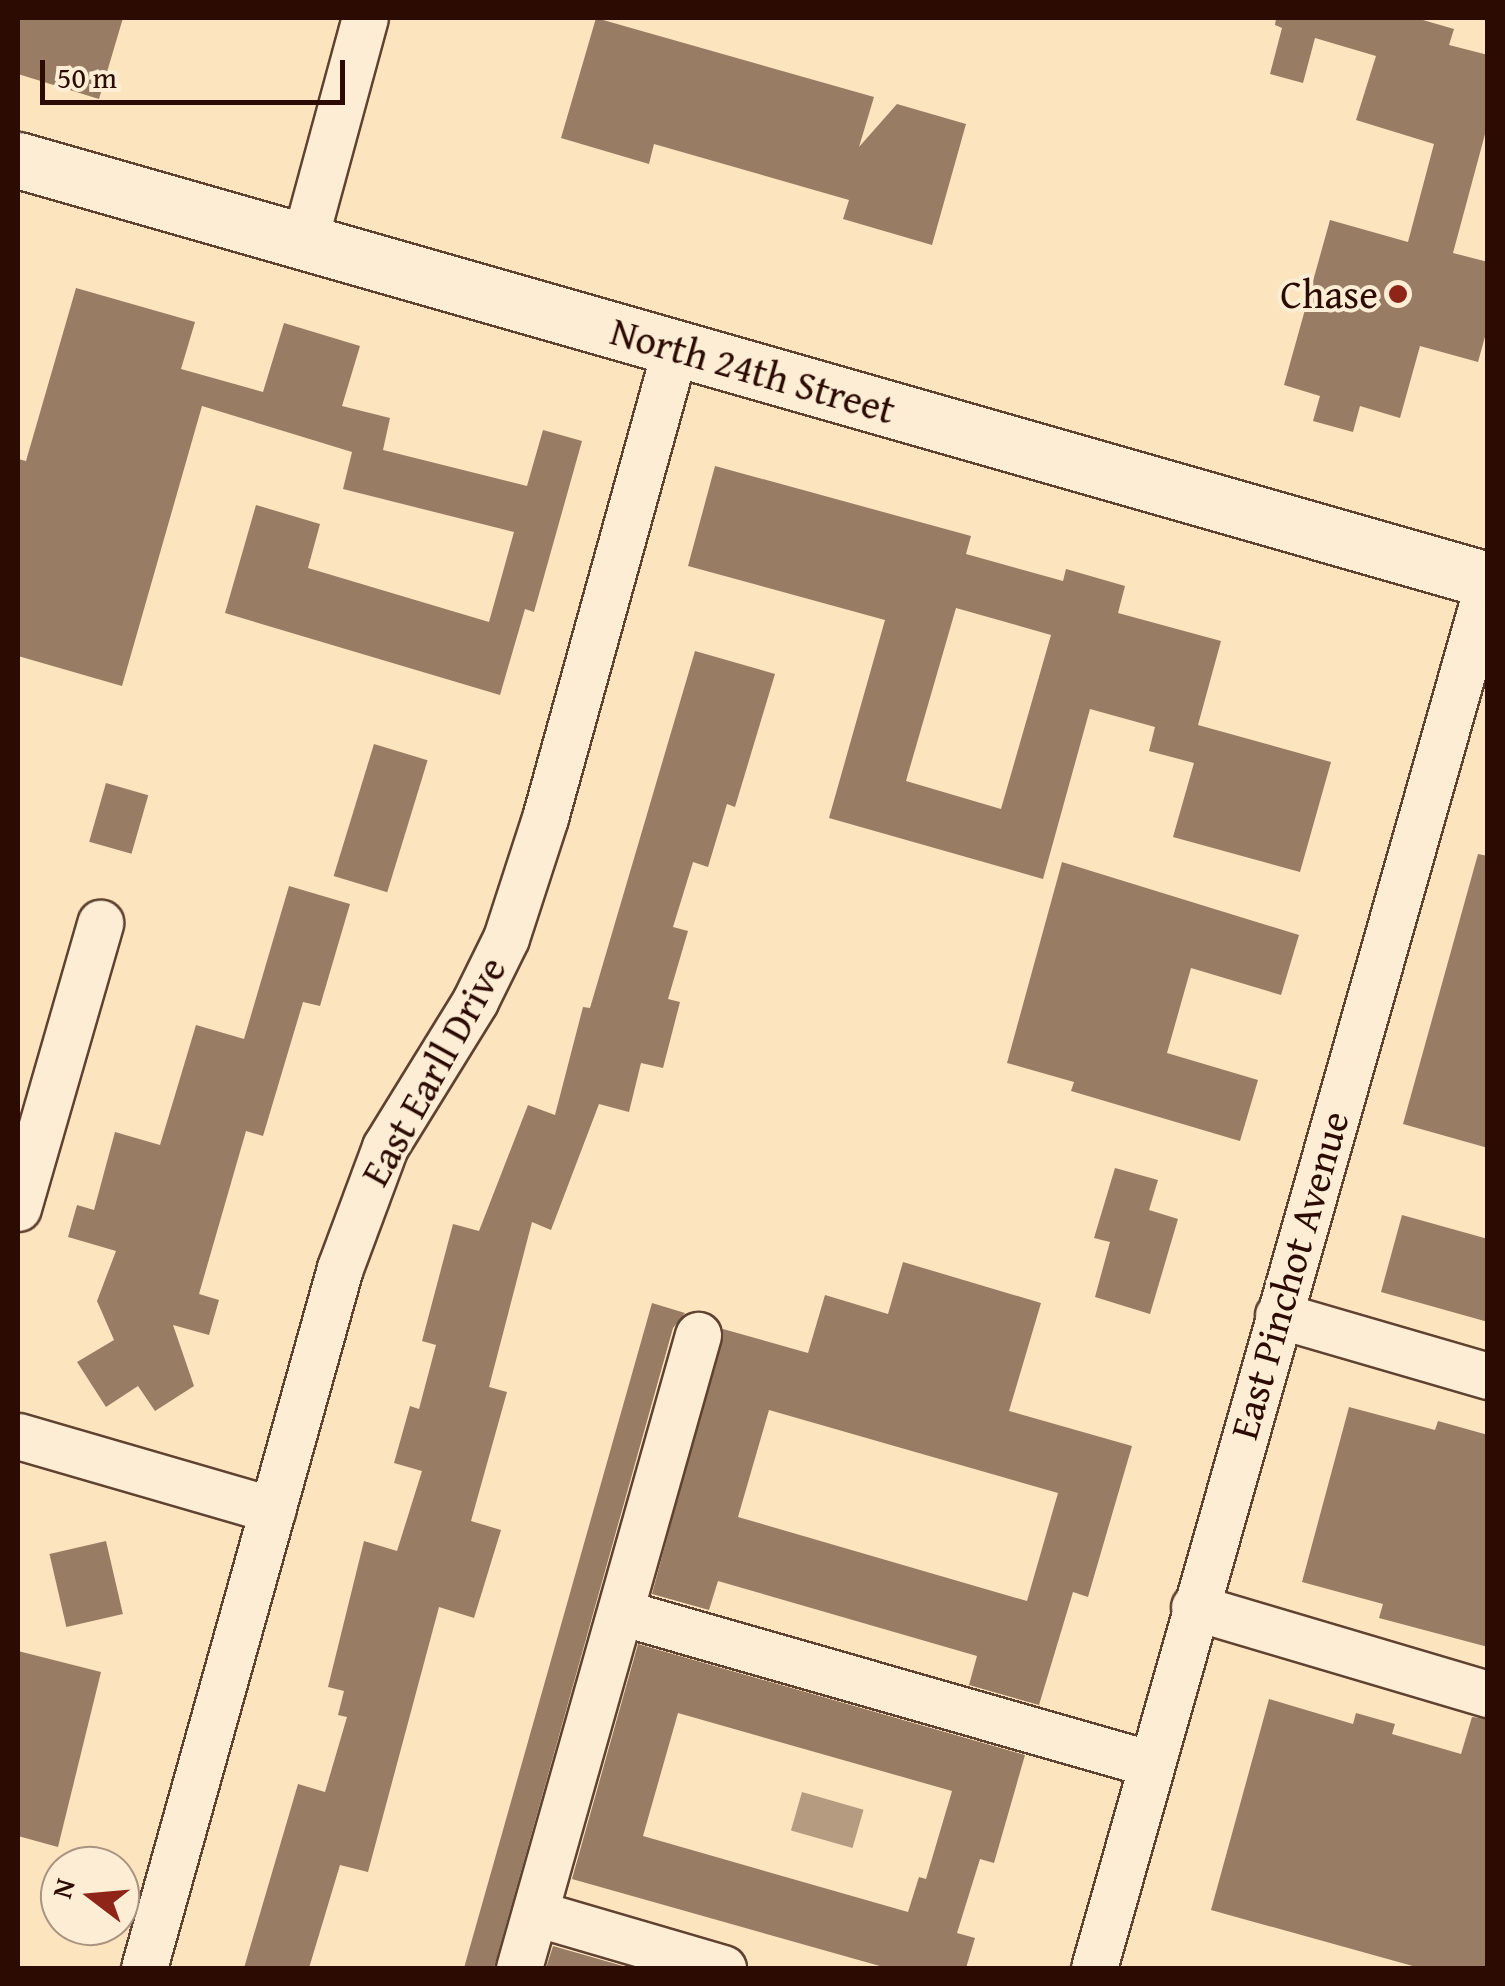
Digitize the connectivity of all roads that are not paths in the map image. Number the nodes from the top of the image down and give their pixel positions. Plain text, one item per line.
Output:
1 (365, 18) edge
2 (18, 160) edge
3 (304, 242) junction
4 (675, 348) junction
5 (1488, 581) edge
6 (100, 924) dead end
7 (18, 1208) edge
8 (1278, 1315) junction
9 (698, 1335) dead end
10 (1488, 1376) edge
11 (18, 1436) edge
12 (272, 1510) junction
13 (1194, 1607) junction
14 (620, 1612) junction
15 (1488, 1694) edge
16 (1151, 1764) junction
17 (535, 1913) junction
18 (144, 1968) edge
19 (519, 1968) edge
20 (723, 1968) edge
21 (1094, 1968) edge

1 - 3 street
2 - 3 main road, North 24th Street
3 - 4 main road, North 24th Street
4 - 5 main road, North 24th Street
4 - 12 street, East Earll Drive
5 - 8 street, East Pinchot Avenue
6 - 7 street
8 - 10 street
8 - 13 street, East Pinchot Avenue
9 - 14 street
11 - 12 street
12 - 18 street, East Earll Drive
13 - 15 street
13 - 16 street, East Pinchot Avenue
14 - 16 street
14 - 17 street
16 - 21 street, East Pinchot Avenue
17 - 19 street
17 - 20 street

